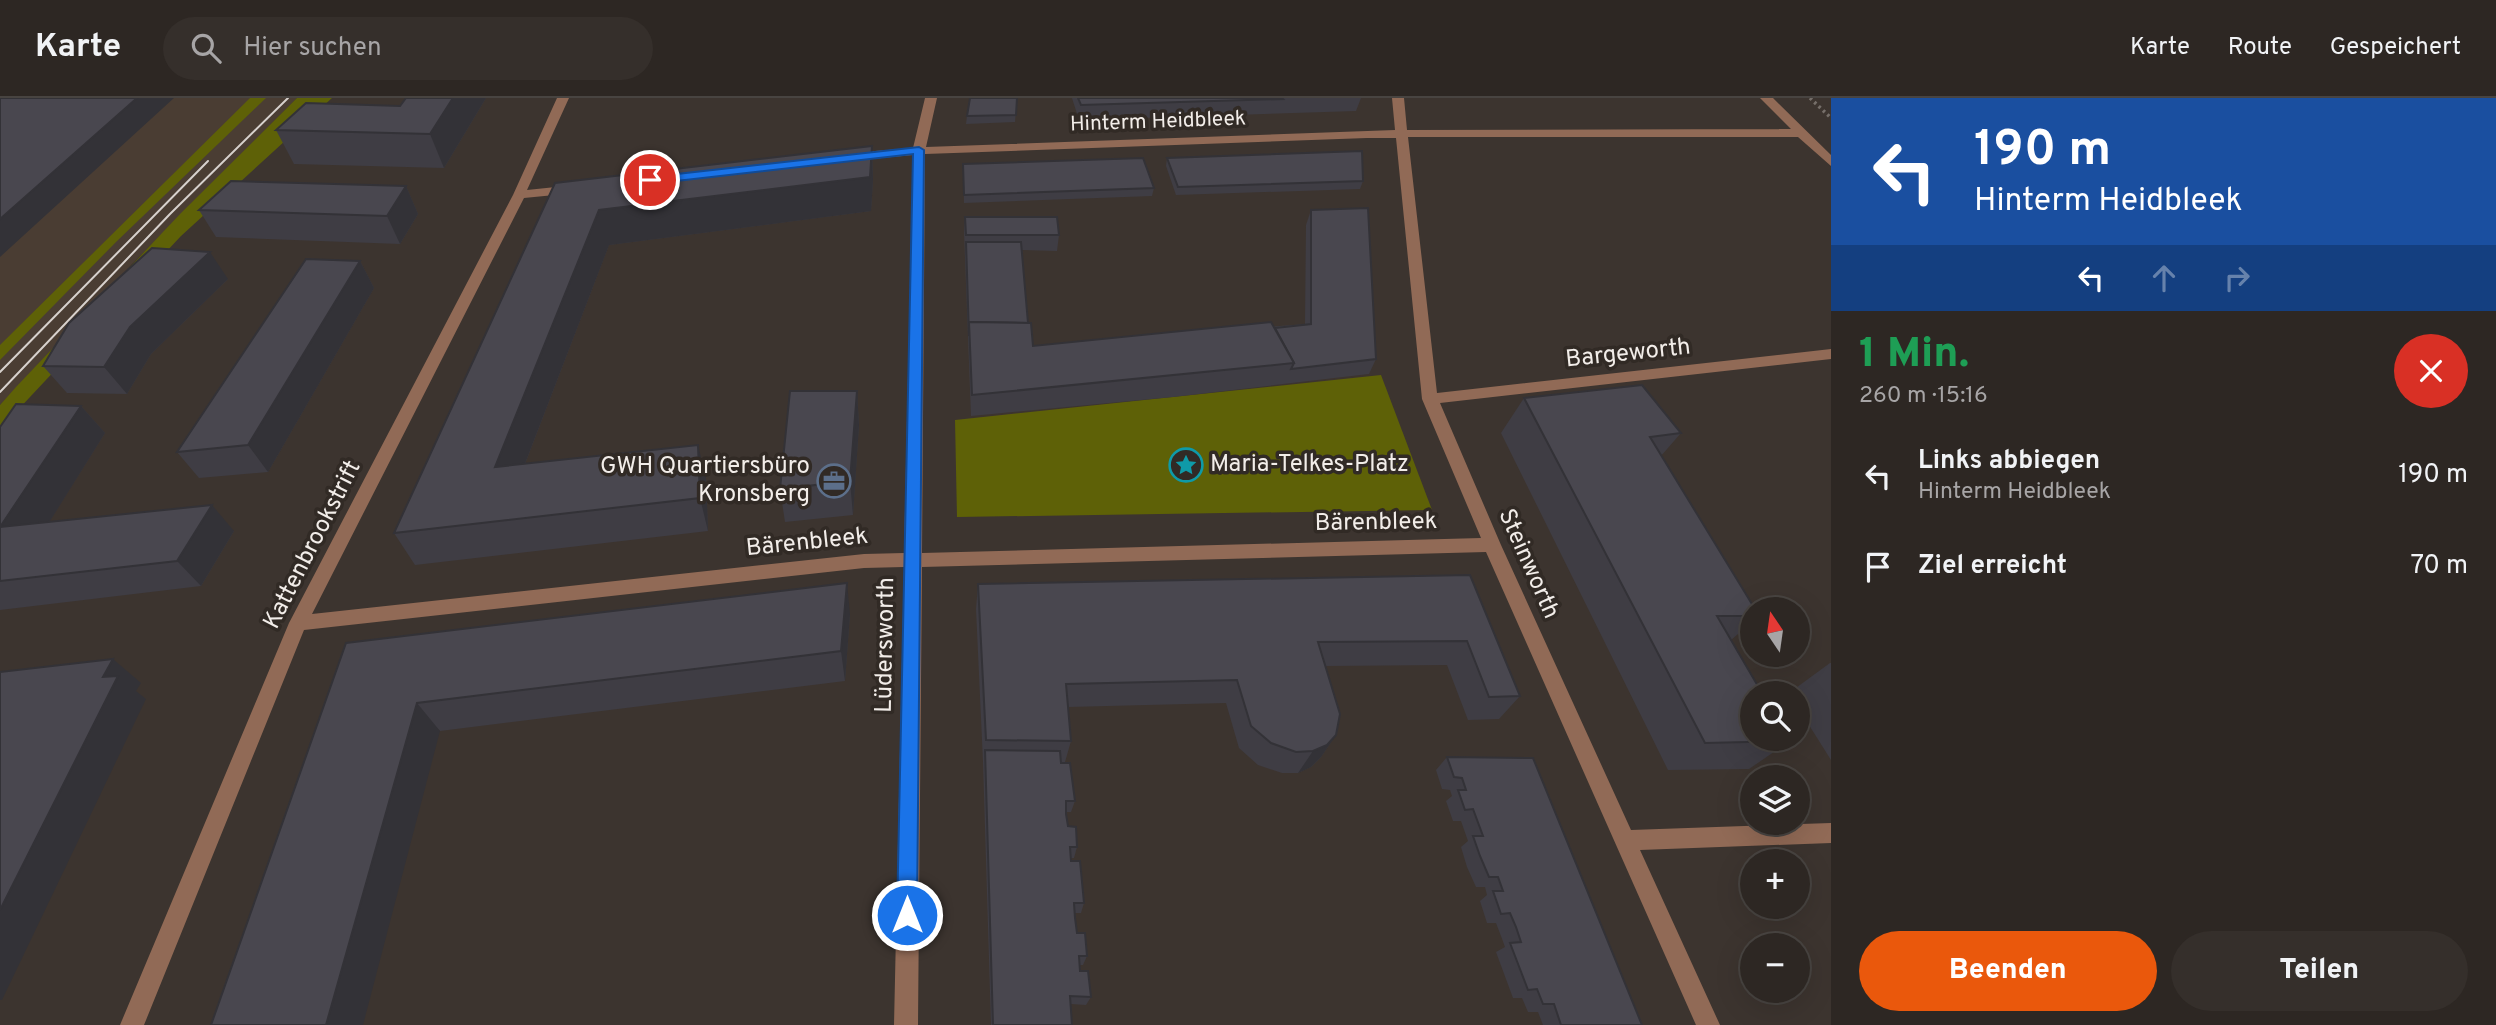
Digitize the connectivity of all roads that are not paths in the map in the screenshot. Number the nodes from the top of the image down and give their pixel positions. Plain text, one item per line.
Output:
1 (563, 98) edge
2 (931, 98) edge
3 (1398, 98) edge
4 (1766, 98) edge
5 (1801, 133) junction
6 (1401, 134) junction
7 (919, 150) junction
8 (831, 159) edge
9 (1831, 162) edge
10 (587, 187) edge
11 (520, 195) junction
12 (1831, 355) edge
13 (1430, 399) junction
14 (1492, 545) junction
15 (911, 558) junction
16 (298, 623) junction
17 (1831, 834) edge
18 (1626, 840) junction
19 (132, 1025) edge
20 (906, 1025) edge
21 (1708, 1025) edge

1 - 11 street, Kattenbrookstrift
2 - 7 street, Lüdersworth
3 - 6 street, Steinworth
4 - 5 street
5 - 6 street, Hinterm Heidbleek
5 - 9 street
6 - 7 street, Hinterm Heidbleek
6 - 13 street, Steinworth
7 - 8 street, Hinterm Heidbleek
7 - 15 street, Lüdersworth
10 - 11 street
11 - 16 street, Kattenbrookstrift
12 - 13 street, Bargeworth
13 - 14 street, Steinworth
14 - 15 street, Bärenbleek
14 - 18 street, Steinworth
15 - 16 street, Bärenbleek
15 - 20 street, Lüdersworth
16 - 19 street, Kattenbrookstrift
17 - 18 street
18 - 21 street, Steinworth

